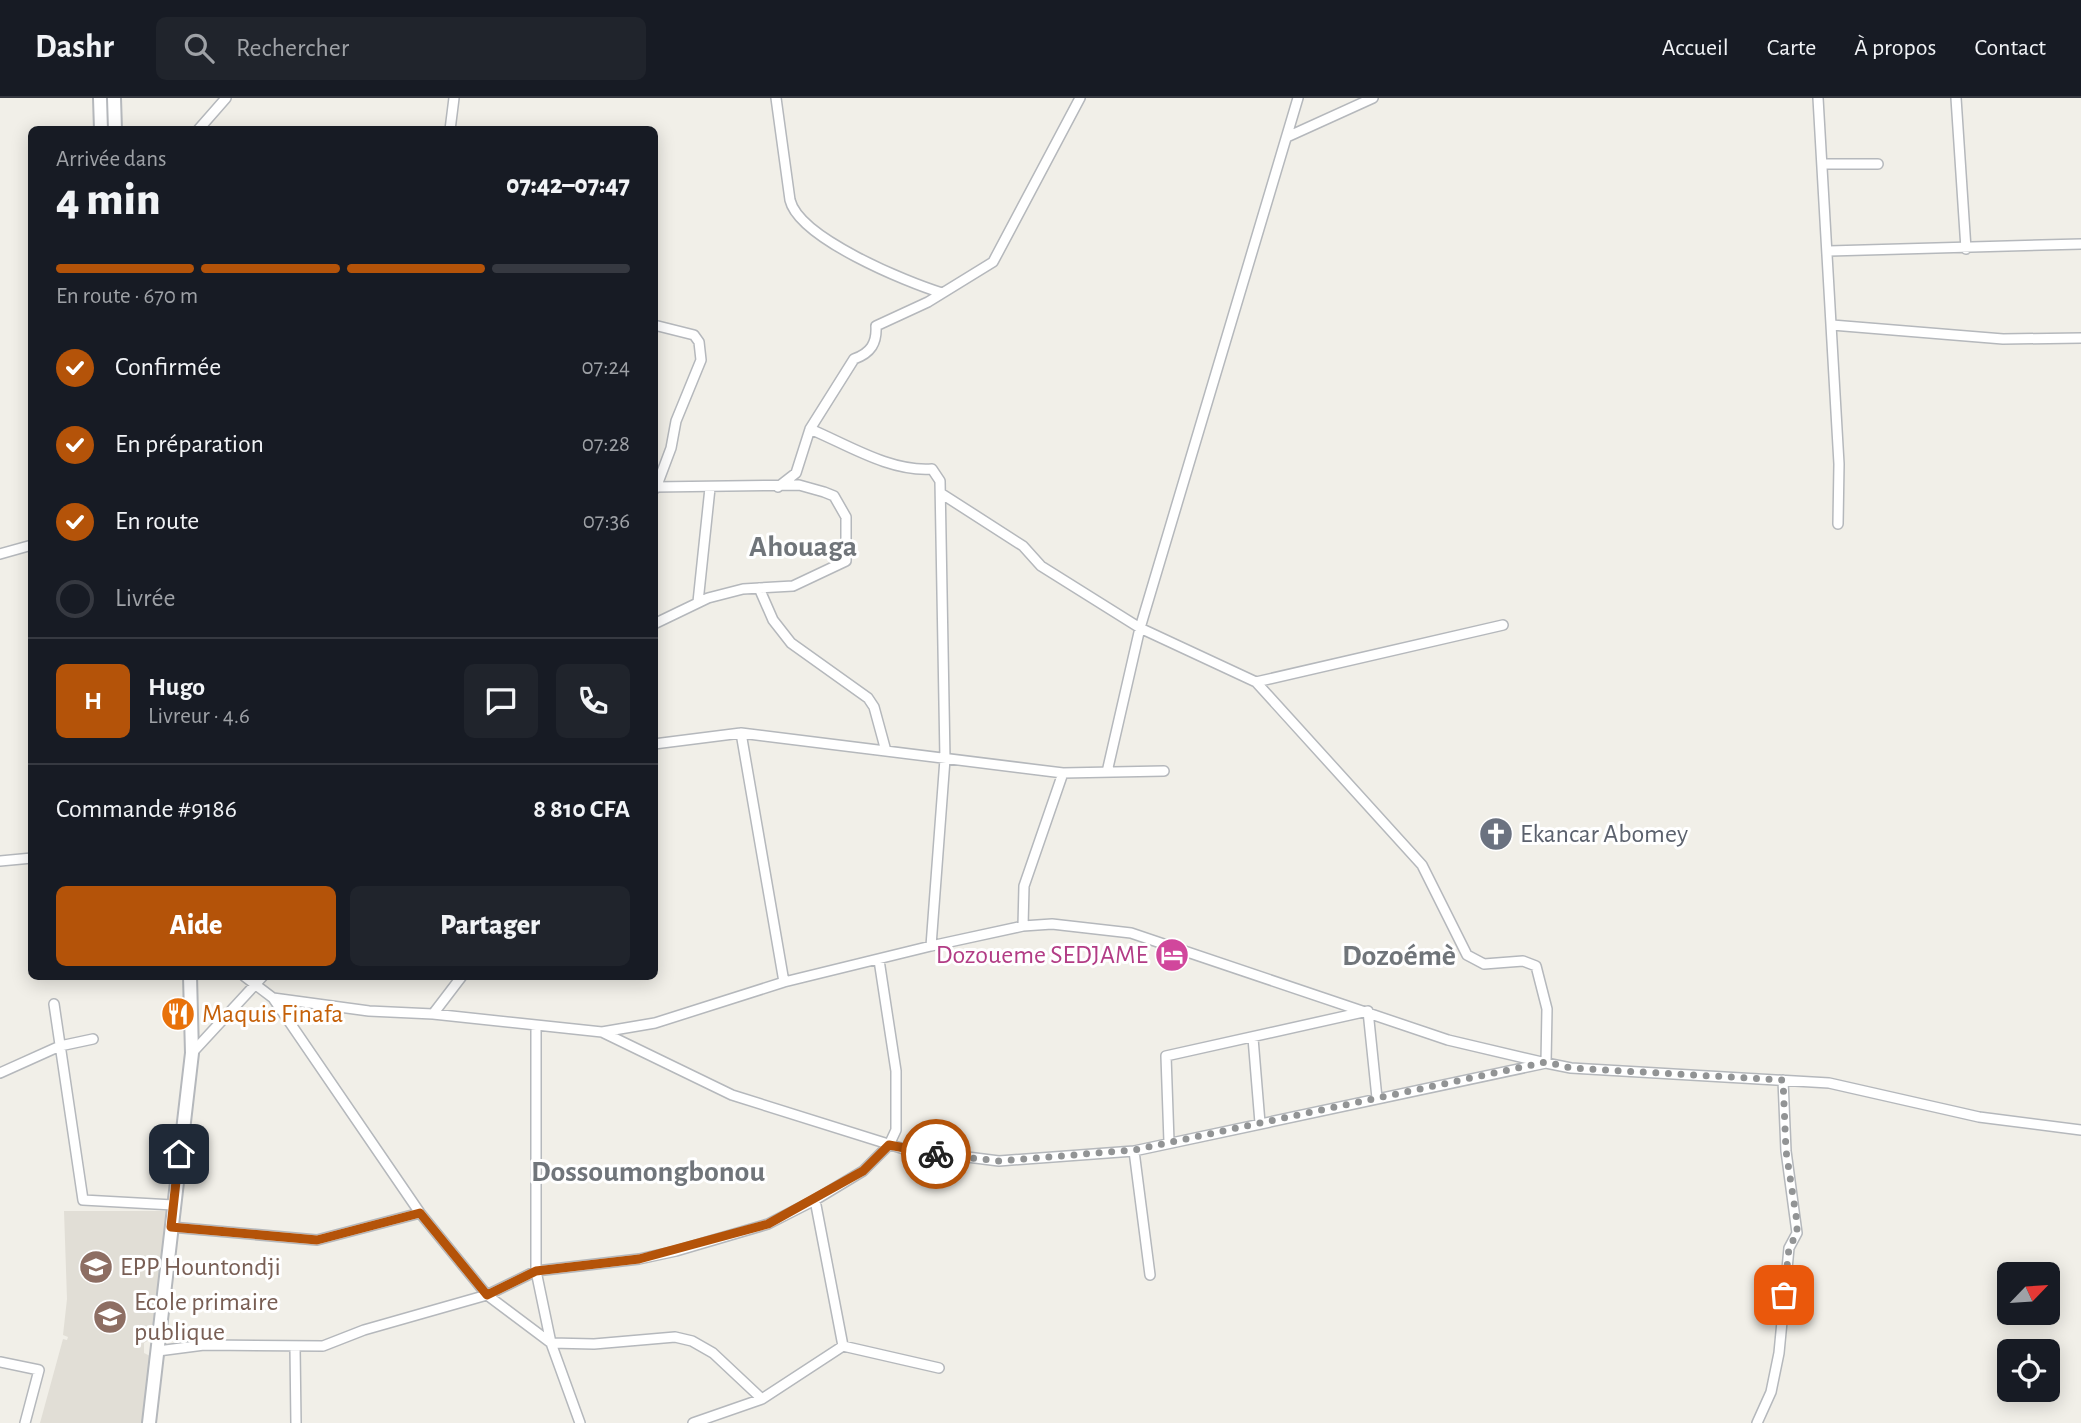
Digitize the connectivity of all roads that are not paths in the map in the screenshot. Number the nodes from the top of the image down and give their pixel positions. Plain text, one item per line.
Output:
1 (100, 98) edge
2 (114, 98) edge
3 (226, 98) edge
4 (454, 98) edge
5 (776, 98) edge
6 (1080, 98) edge
7 (1298, 98) edge
8 (1373, 98) edge
9 (1818, 98) edge
10 (1956, 98) edge
11 (102, 126) edge
12 (115, 126) edge
13 (202, 126) edge
14 (450, 126) edge
15 (1287, 137) junction
16 (1823, 164) junction
17 (1878, 164) dead end
18 (2081, 244) edge
19 (1966, 249) junction
20 (1829, 251) junction
21 (942, 293) junction
22 (1832, 325) junction
23 (658, 326) edge
24 (2081, 338) edge
25 (810, 429) junction
26 (658, 480) edge
27 (658, 487) edge
28 (778, 487) junction
29 (710, 488) junction
30 (942, 494) junction
31 (1838, 524) dead end
32 (28, 546) edge
33 (0, 554) edge
34 (759, 588) junction
35 (698, 602) junction
36 (658, 622) edge
37 (1503, 625) dead end
38 (1140, 628) junction
39 (1256, 682) junction
40 (741, 733) junction
41 (658, 743) edge
42 (886, 751) junction
43 (945, 760) junction
44 (1164, 771) dead end
45 (1107, 772) junction
46 (1063, 773) junction
47 (28, 858) edge
48 (0, 861) edge
49 (1023, 926) junction
50 (931, 946) junction
51 (878, 960) junction
52 (190, 980) edge
53 (260, 980) edge
54 (459, 980) edge
55 (784, 982) junction
56 (273, 998) junction
57 (54, 1004) dead end
58 (1368, 1011) junction
59 (433, 1014) junction
60 (536, 1026) junction
61 (602, 1032) junction
62 (1253, 1038) junction
63 (93, 1039) dead end
64 (60, 1046) junction
65 (192, 1053) junction
66 (1546, 1062) junction
67 (0, 1073) edge
68 (1783, 1080) junction
69 (1377, 1098) junction
70 (1260, 1123) junction
71 (2081, 1130) edge
72 (1169, 1142) junction
73 (889, 1145) junction
74 (1134, 1150) junction
75 (814, 1200) junction
76 (173, 1205) junction
77 (420, 1213) junction
78 (171, 1227) junction
79 (536, 1271) junction
80 (1150, 1275) dead end
81 (487, 1295) junction
82 (551, 1343) junction
83 (843, 1346) junction
84 (295, 1347) junction
85 (158, 1351) junction
86 (0, 1362) edge
87 (939, 1368) dead end
88 (762, 1399) junction
89 (25, 1423) edge
90 (149, 1423) edge
91 (296, 1423) edge
92 (580, 1423) edge
93 (693, 1423) edge
94 (1757, 1423) edge

1 - 11 street
2 - 12 street
3 - 13 street
4 - 14 street
5 - 21 street
6 - 21 street
7 - 15 street
8 - 15 street
9 - 16 street
10 - 19 street
15 - 38 street
16 - 17 street
16 - 20 street
18 - 19 street
19 - 20 street
20 - 22 street
21 - 25 street
22 - 24 street
22 - 31 street
23 - 26 street
25 - 28 street
25 - 30 street
27 - 29 street
28 - 29 street
28 - 34 street
29 - 35 street
30 - 38 street
30 - 43 street
32 - 33 street
34 - 35 street
34 - 42 street
35 - 36 street
37 - 39 street
38 - 39 street
38 - 45 street
39 - 66 street
40 - 41 street
40 - 42 street
40 - 55 street
42 - 43 street
43 - 46 street
43 - 50 street
44 - 45 street
45 - 46 street
46 - 49 street
47 - 48 street
49 - 50 street
49 - 58 street
50 - 51 street
51 - 55 street
51 - 73 street
52 - 65 street
53 - 56 street
53 - 65 street
54 - 59 street
55 - 61 street
56 - 59 street
56 - 77 street
57 - 64 street
58 - 62 street
58 - 66 street
58 - 69 street
59 - 60 street
60 - 61 street
60 - 79 street
61 - 73 street
62 - 70 street
62 - 72 street
63 - 64 street
64 - 67 street
64 - 76 street
65 - 76 street
66 - 68 street
66 - 69 street
68 - 71 street
68 - 94 street
69 - 70 street
70 - 72 street
72 - 74 street
73 - 74 street
73 - 75 street
74 - 80 street
75 - 79 street
75 - 83 street
76 - 78 street
77 - 78 street
77 - 81 street
78 - 85 street
79 - 81 street
79 - 82 street
81 - 82 street
81 - 84 street
82 - 88 street
82 - 92 street
83 - 87 street
83 - 88 street
84 - 85 street
84 - 91 street
85 - 90 street
86 - 89 street
88 - 93 street

